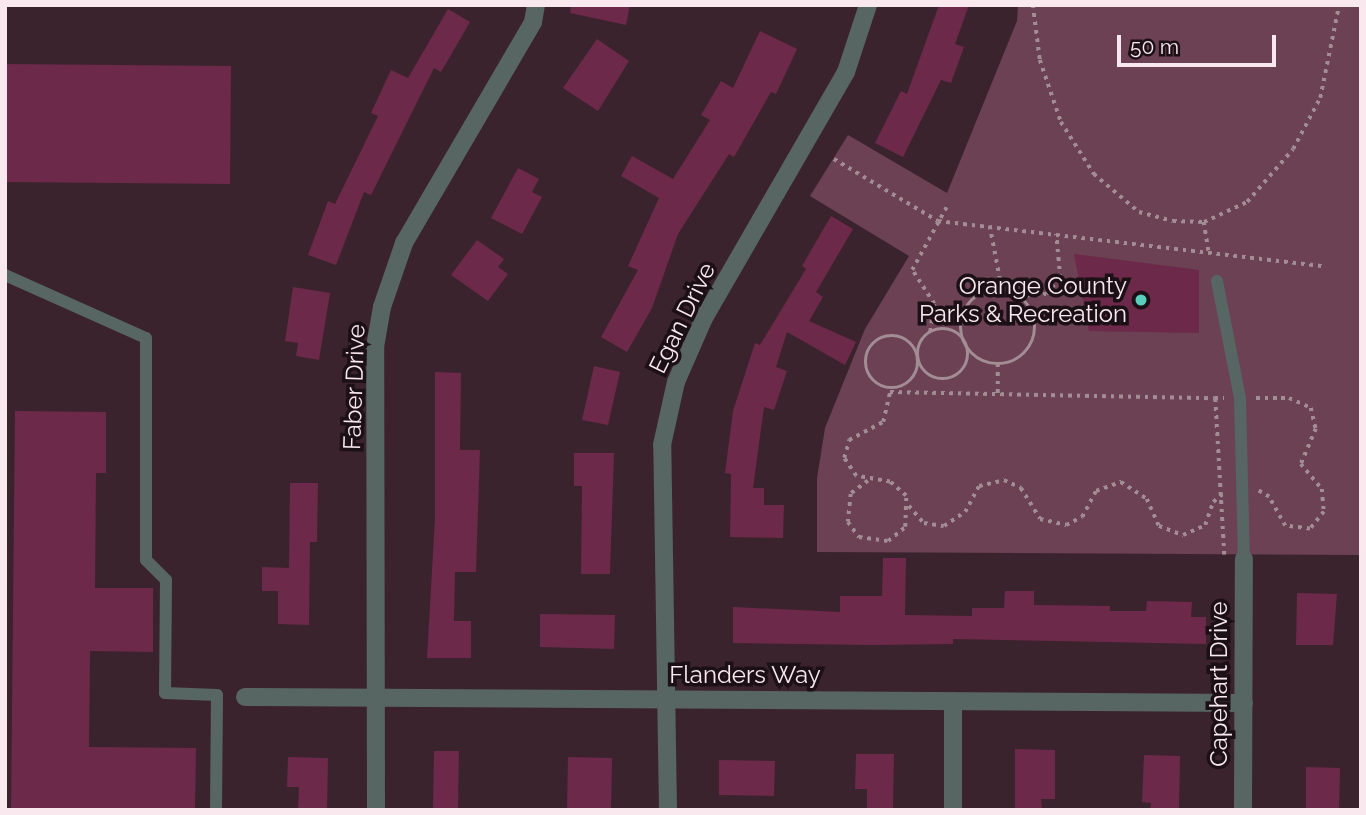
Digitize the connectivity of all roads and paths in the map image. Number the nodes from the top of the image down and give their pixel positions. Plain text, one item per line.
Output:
1 (536, 5) edge
2 (867, 5) edge
3 (1033, 5) edge
4 (1339, 5) edge
5 (834, 159) dead end
6 (947, 206) dead end
7 (938, 220) junction
8 (1204, 222) junction
9 (990, 226) junction
10 (1056, 234) junction
11 (1209, 253) junction
12 (1323, 266) dead end
13 (5, 275) edge
14 (1217, 281) dead end
15 (1016, 295) junction
16 (930, 332) junction
17 (965, 345) junction
18 (918, 361) junction
19 (998, 364) junction
20 (883, 386) junction
21 (890, 392) junction
22 (998, 394) junction
23 (1214, 398) junction
24 (1240, 398) junction
25 (869, 481) junction
26 (1242, 490) junction
27 (1220, 493) junction
28 (909, 506) junction
29 (1223, 558) dead end
30 (1244, 559) joint
31 (245, 697) dead end
32 (376, 698) junction
33 (669, 699) junction
34 (953, 701) junction
35 (1244, 703) junction
36 (216, 810) edge
37 (376, 810) edge
38 (668, 810) edge
39 (953, 810) edge
40 (1243, 810) edge

1 - 32 street, Faber Drive
2 - 33 street, Egan Drive
3 - 8 path
4 - 8 path
5 - 7 path
6 - 7 path
7 - 9 path
7 - 16 path
8 - 11 path
9 - 10 path
9 - 15 path
10 - 11 path
10 - 15 path
11 - 12 path
13 - 36 lane
14 - 24 lane
15 - 17 path
15 - 19 path
16 - 17 path
16 - 18 path
17 - 18 path
17 - 19 path
18 - 20 path
18 - 20 path
19 - 22 path
20 - 21 path
21 - 22 path
21 - 25 path
22 - 23 path
23 - 24 path
23 - 27 path
24 - 26 lane
24 - 26 path
25 - 28 path
25 - 28 path
26 - 27 path
26 - 30 lane
27 - 28 path
27 - 29 path
30 - 35 street, Capehart Drive
31 - 32 street, Flanders Way
32 - 33 street, Flanders Way
32 - 37 street, Faber Drive
33 - 34 street, Flanders Way
33 - 38 street, Egan Drive
34 - 35 street, Flanders Way
34 - 39 street
35 - 40 street, Capehart Drive

